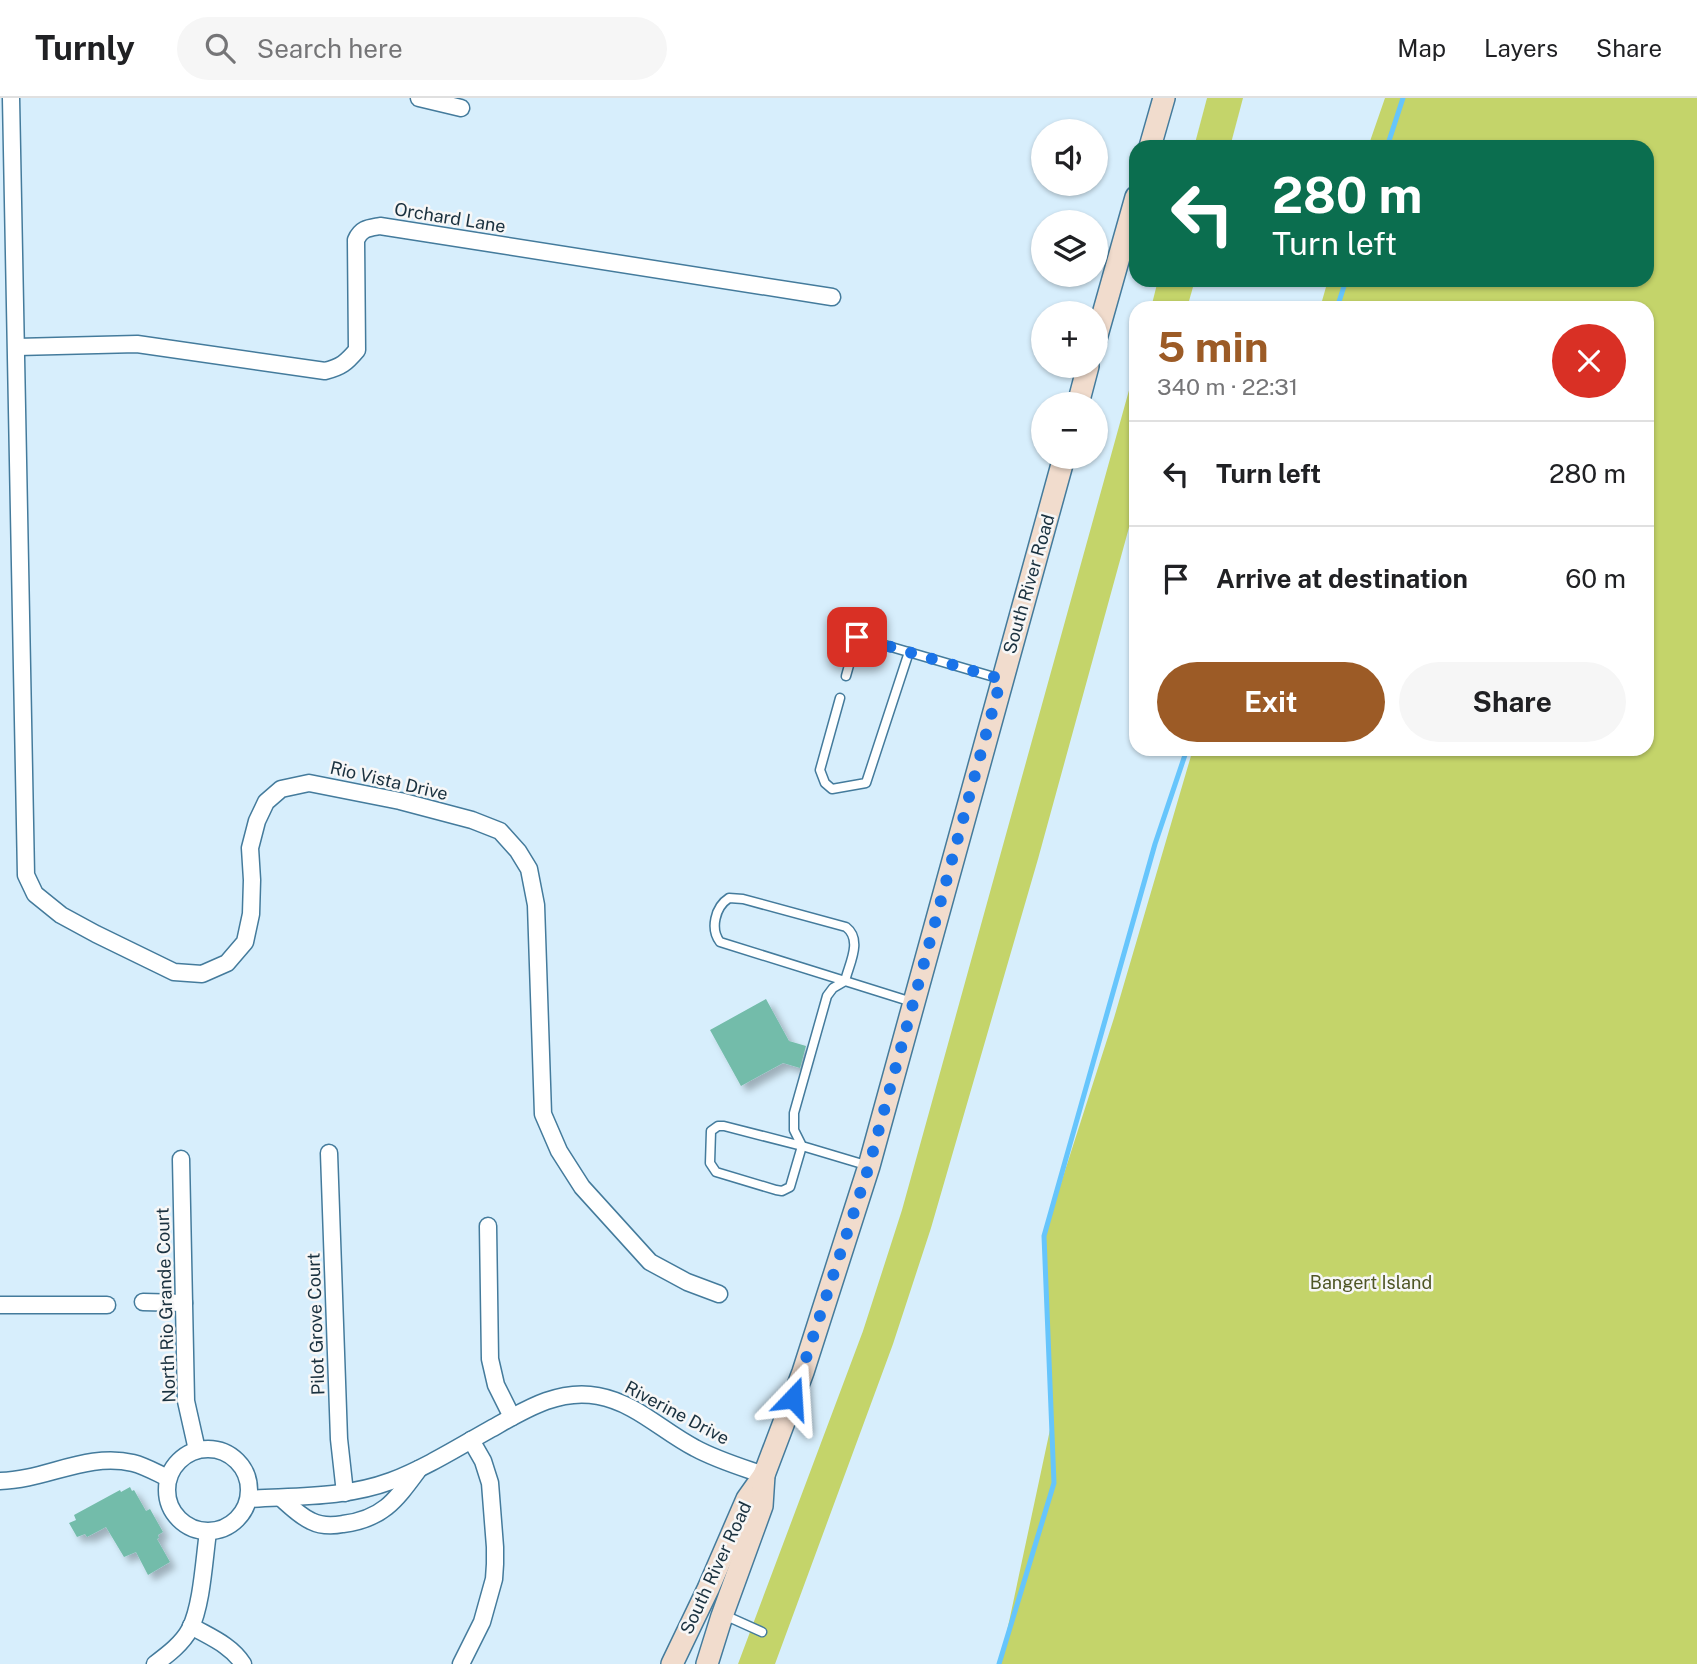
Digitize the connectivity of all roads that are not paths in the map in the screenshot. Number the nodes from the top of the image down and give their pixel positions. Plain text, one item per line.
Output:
1 (11, 98) edge
2 (419, 98) edge
3 (1164, 98) edge
4 (461, 108) dead end
5 (1152, 140) edge
6 (1129, 222) edge
7 (832, 297) dead end
8 (1107, 301) edge
9 (17, 347) junction
10 (8, 442) edge
11 (1061, 469) edge
12 (909, 652) junction
13 (846, 676) dead end
14 (1001, 679) junction
15 (840, 698) dead end
16 (845, 981) junction
17 (914, 1002) junction
18 (802, 1146) junction
19 (329, 1153) dead end
20 (181, 1159) dead end
21 (869, 1166) junction
22 (488, 1226) dead end
23 (719, 1294) dead end
24 (143, 1302) dead end
25 (184, 1303) junction
26 (0, 1305) edge
27 (107, 1305) dead end
28 (512, 1417) junction
29 (471, 1440) junction
30 (197, 1450) junction
31 (420, 1468) junction
32 (764, 1475) junction
33 (169, 1478) junction
34 (0, 1481) edge
35 (345, 1493) junction
36 (281, 1498) junction
37 (249, 1499) junction
38 (208, 1532) junction
39 (700, 1605) junction
40 (722, 1615) junction
41 (191, 1626) junction
42 (762, 1632) dead end
43 (673, 1662) edge
44 (155, 1664) edge
45 (243, 1664) edge
46 (461, 1664) edge
47 (696, 1664) edge
48 (707, 1664) edge

1 - 9 street, Rio Vista Drive
2 - 4 street
3 - 5 main road
6 - 8 main road
7 - 9 street, Orchard Lane
9 - 10 street, Rio Vista Drive
10 - 23 street, Rio Vista Drive
11 - 14 main road, South River Road
12 - 13 lane
12 - 14 lane
12 - 15 lane
14 - 17 main road, South River Road
16 - 16 lane
16 - 17 lane
16 - 18 lane
17 - 21 main road, South River Road
18 - 18 lane
18 - 21 lane
19 - 35 street, Pilot Grove Court
20 - 25 street, North Rio Grande Court
21 - 32 main road, South River Road
22 - 28 street
24 - 25 street
25 - 30 street, North Rio Grande Court
26 - 27 street
28 - 29 street, Riverine Drive
28 - 32 street, Riverine Drive
29 - 31 street, Riverine Drive
29 - 46 street
30 - 33 street
30 - 37 street
31 - 35 street, Riverine Drive
31 - 36 street, Riverine Drive
32 - 39 main road, South River Road
32 - 40 main road, South River Road
33 - 34 street
33 - 38 street
35 - 36 street, Riverine Drive
36 - 37 street, Riverine Drive
37 - 38 street
38 - 41 street
39 - 40 lane
39 - 43 main road, South River Road
40 - 42 lane
40 - 47 main road
40 - 48 main road, South River Road
41 - 44 street
41 - 45 street

